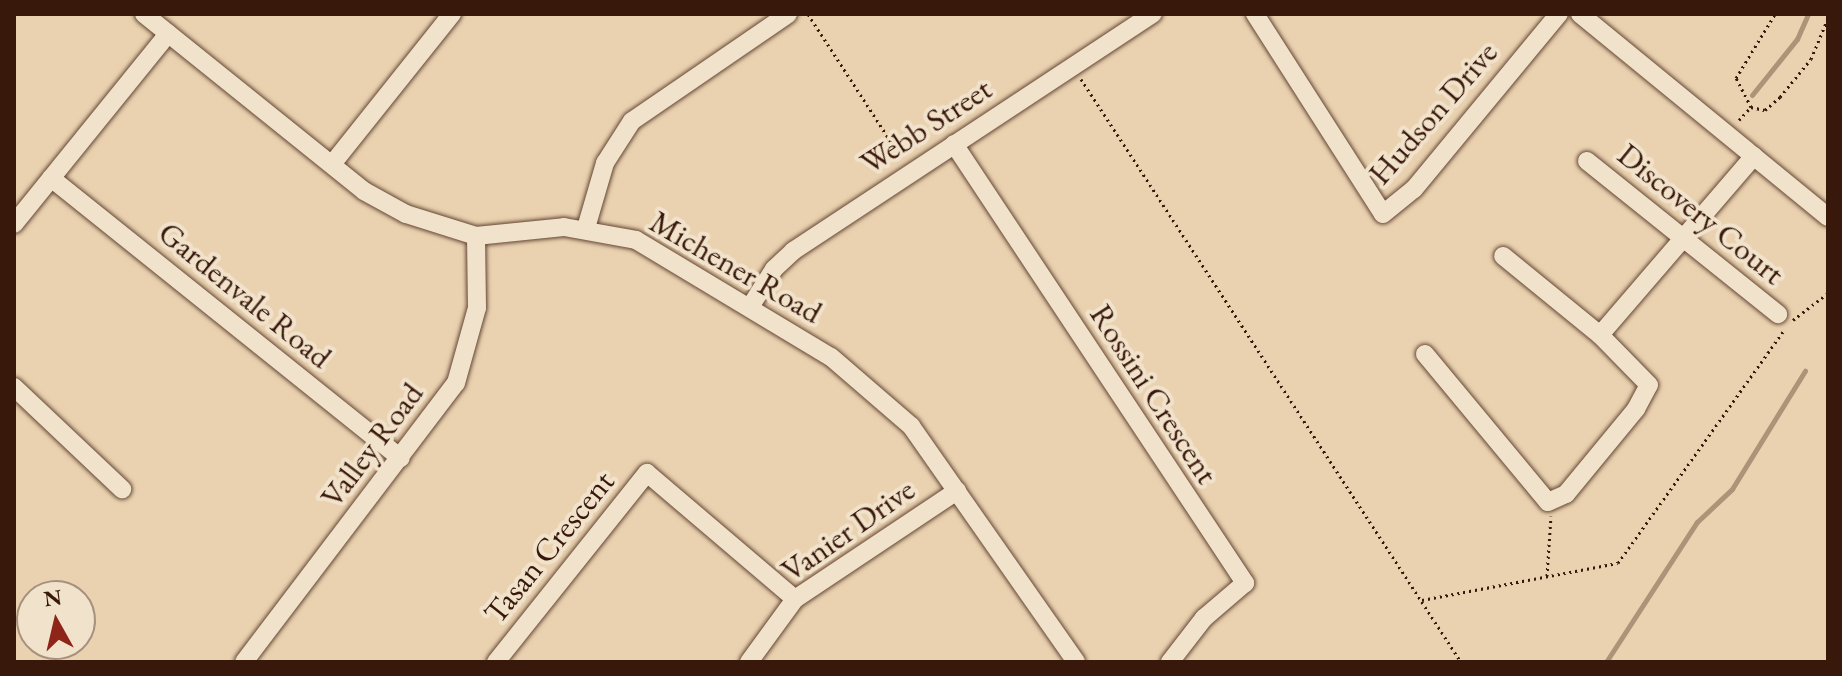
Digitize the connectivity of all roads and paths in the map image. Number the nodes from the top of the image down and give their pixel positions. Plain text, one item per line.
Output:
1 (144, 14) edge
2 (452, 14) edge
3 (788, 14) edge
4 (808, 14) edge
5 (1153, 14) edge
6 (1255, 14) edge
7 (1559, 14) edge
8 (1580, 14) edge
9 (1775, 14) edge
10 (1828, 18) edge
11 (168, 34) junction
12 (1074, 68) junction
13 (1751, 107) junction
14 (1739, 120) dead end
15 (954, 144) junction
16 (1754, 156) junction
17 (1587, 161) dead end
18 (333, 163) junction
19 (910, 172) junction
20 (51, 178) junction
21 (1828, 217) edge
22 (14, 224) edge
23 (586, 228) junction
24 (476, 236) junction
25 (1683, 237) junction
26 (1503, 256) dead end
27 (1828, 294) edge
28 (750, 307) junction
29 (1778, 314) dead end
30 (1600, 335) junction
31 (1425, 354) dead end
32 (14, 387) edge
33 (401, 458) junction
34 (122, 489) dead end
35 (957, 491) junction
36 (1551, 501) junction
37 (1547, 576) junction
38 (795, 599) junction
39 (1422, 600) junction
40 (248, 660) edge
41 (496, 662) edge
42 (749, 662) edge
43 (1076, 662) edge
44 (1170, 662) edge
45 (1461, 662) edge

1 - 11 street, Michener Road
2 - 18 street
3 - 23 street
4 - 19 path
5 - 12 street, Webb Street
6 - 7 street, Hudson Drive
8 - 16 street
9 - 13 path
10 - 13 path
11 - 18 street, Michener Road
11 - 20 street
12 - 15 street, Webb Street
12 - 39 path
13 - 14 path
15 - 19 street, Webb Street
15 - 44 street, Rossini Crescent
16 - 21 street
16 - 25 street
17 - 25 street, Discovery Court
18 - 24 street, Michener Road
19 - 28 street, Webb Street
20 - 22 street
20 - 33 street, Gardenvale Road
23 - 24 street, Michener Road
23 - 28 street, Michener Road
24 - 33 street, Valley Road
25 - 29 street, Discovery Court
25 - 30 street
26 - 30 street
27 - 37 path
28 - 35 street, Michener Road
30 - 36 street
31 - 36 street
32 - 34 street
33 - 40 street, Valley Road
35 - 38 street, Vanier Drive
35 - 43 street, Michener Road
36 - 37 path
37 - 39 path
38 - 41 street, Tasan Crescent
38 - 42 street, Vanier Drive
39 - 45 path

